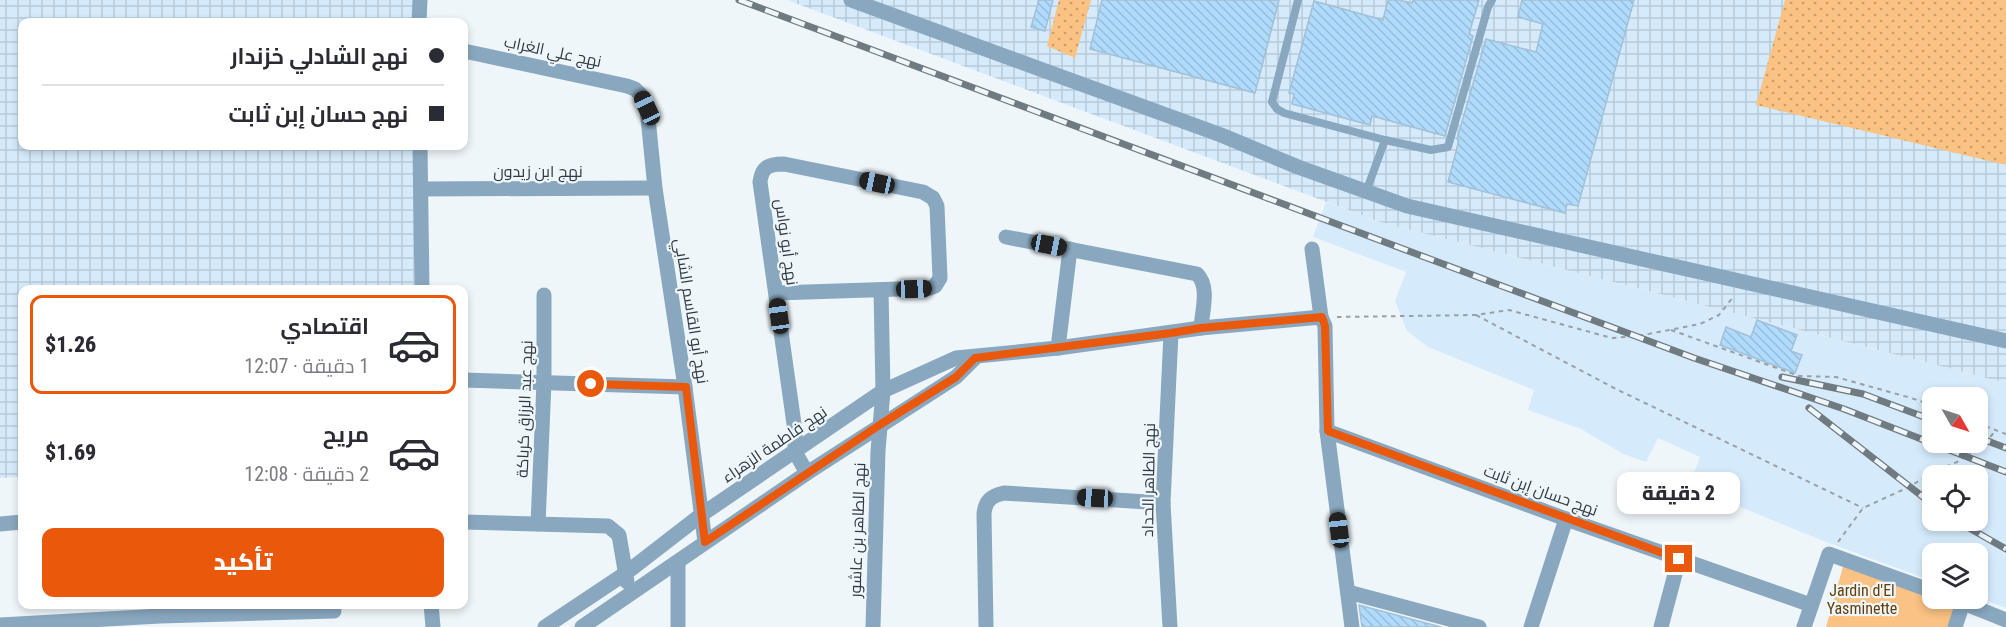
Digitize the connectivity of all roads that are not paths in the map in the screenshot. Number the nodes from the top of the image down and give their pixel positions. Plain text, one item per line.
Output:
1 (420, 0) edge
2 (851, 0) edge
3 (1298, 0) edge
4 (1490, 2) edge
5 (419, 18) edge
6 (468, 52) edge
7 (635, 89) joint
8 (1385, 140) junction
9 (420, 150) edge
10 (655, 188) junction
11 (421, 189) junction
12 (1366, 192) junction
13 (1006, 237) dead end
14 (1070, 249) junction
15 (1312, 249) dead end
16 (422, 285) edge
17 (881, 290) junction
18 (776, 292) junction
19 (544, 295) dead end
20 (1322, 317) junction
21 (1201, 328) junction
22 (1171, 333) junction
23 (2006, 341) edge
24 (1058, 348) junction
25 (975, 358) junction
26 (468, 380) edge
27 (544, 382) junction
28 (686, 387) junction
29 (882, 391) junction
30 (881, 424) junction
31 (795, 431) junction
32 (1328, 431) junction
33 (812, 440) junction
34 (795, 452) junction
35 (825, 461) junction
36 (807, 473) junction
37 (1163, 503) junction
38 (701, 515) junction
39 (1566, 519) junction
40 (18, 522) edge
41 (468, 522) edge
42 (0, 524) edge
43 (538, 524) junction
44 (705, 542) junction
45 (1679, 559) junction
46 (678, 562) junction
47 (626, 573) junction
48 (1922, 587) edge
49 (1347, 592) junction
50 (629, 593) junction
51 (1811, 604) junction
52 (431, 609) edge
53 (1956, 609) edge
54 (1978, 609) edge
55 (334, 614) edge
56 (160, 616) edge
57 (2006, 620) edge
58 (236, 621) edge
59 (0, 625) edge
60 (429, 625) edge
61 (545, 627) edge
62 (582, 627) edge
63 (678, 627) edge
64 (873, 627) edge
65 (986, 627) edge
66 (1170, 627) edge
67 (1352, 627) edge
68 (1479, 627) edge
69 (1531, 627) edge
70 (1661, 627) edge
71 (1804, 627) edge
72 (1955, 627) edge

1 - 5 street
2 - 12 street
3 - 8 lane
4 - 8 lane
6 - 7 street, نهج علي الغراب
7 - 10 street, نهج أبو القاسم الشابي
8 - 12 lane
9 - 11 street
10 - 11 street, نهج ابن زيدون
10 - 28 street, نهج أبو القاسم الشابي
11 - 16 street
12 - 23 street
13 - 14 street
14 - 21 street
14 - 24 street
15 - 20 street
17 - 18 street
17 - 18 street, نهج أبو نواس
17 - 29 street, نهج الطاهر بن عاشور
18 - 31 street, نهج أبو نواس
19 - 27 street, نهج عبد الرزاق كرباكة
20 - 21 street, نهج فاطمة الزهراء
20 - 32 street
21 - 22 street, نهج فاطمة الزهراء
22 - 24 street, نهج فاطمة الزهراء
22 - 37 street, نهج الطاهر الحداد
24 - 25 street, نهج فاطمة الزهراء
25 - 29 street, نهج فاطمة الزهراء
25 - 30 street
26 - 27 street
27 - 28 street
27 - 43 street, نهج عبد الرزاق كرباكة
28 - 38 street, نهج أبو القاسم الشابي
29 - 30 street, نهج الطاهر بن عاشور
29 - 33 street, نهج فاطمة الزهراء
30 - 35 street
30 - 64 street, نهج الطاهر بن عاشور
31 - 33 street
31 - 34 street, نهج أبو نواس
32 - 39 street, نهج حسان إبن ثابت
32 - 49 street
33 - 34 street, نهج فاطمة الزهراء
33 - 35 street
34 - 36 street
34 - 38 street, نهج فاطمة الزهراء
35 - 36 street
36 - 44 street
37 - 65 street
37 - 66 street, نهج الطاهر الحداد
38 - 44 street, نهج أبو القاسم الشابي
38 - 47 street, نهج فاطمة الزهراء
39 - 45 street, نهج حسان إبن ثابت
39 - 69 street
40 - 42 street
41 - 43 street
43 - 47 street
44 - 46 street
45 - 51 street, نهج حسان إبن ثابت
45 - 70 street
46 - 50 street
46 - 63 street
47 - 50 street
47 - 61 street, نهج فاطمة الزهراء
48 - 51 street
49 - 67 street
49 - 68 street
50 - 62 street
51 - 71 street
52 - 60 street
53 - 72 street
54 - 57 street
55 - 58 street
56 - 58 street
56 - 59 street

